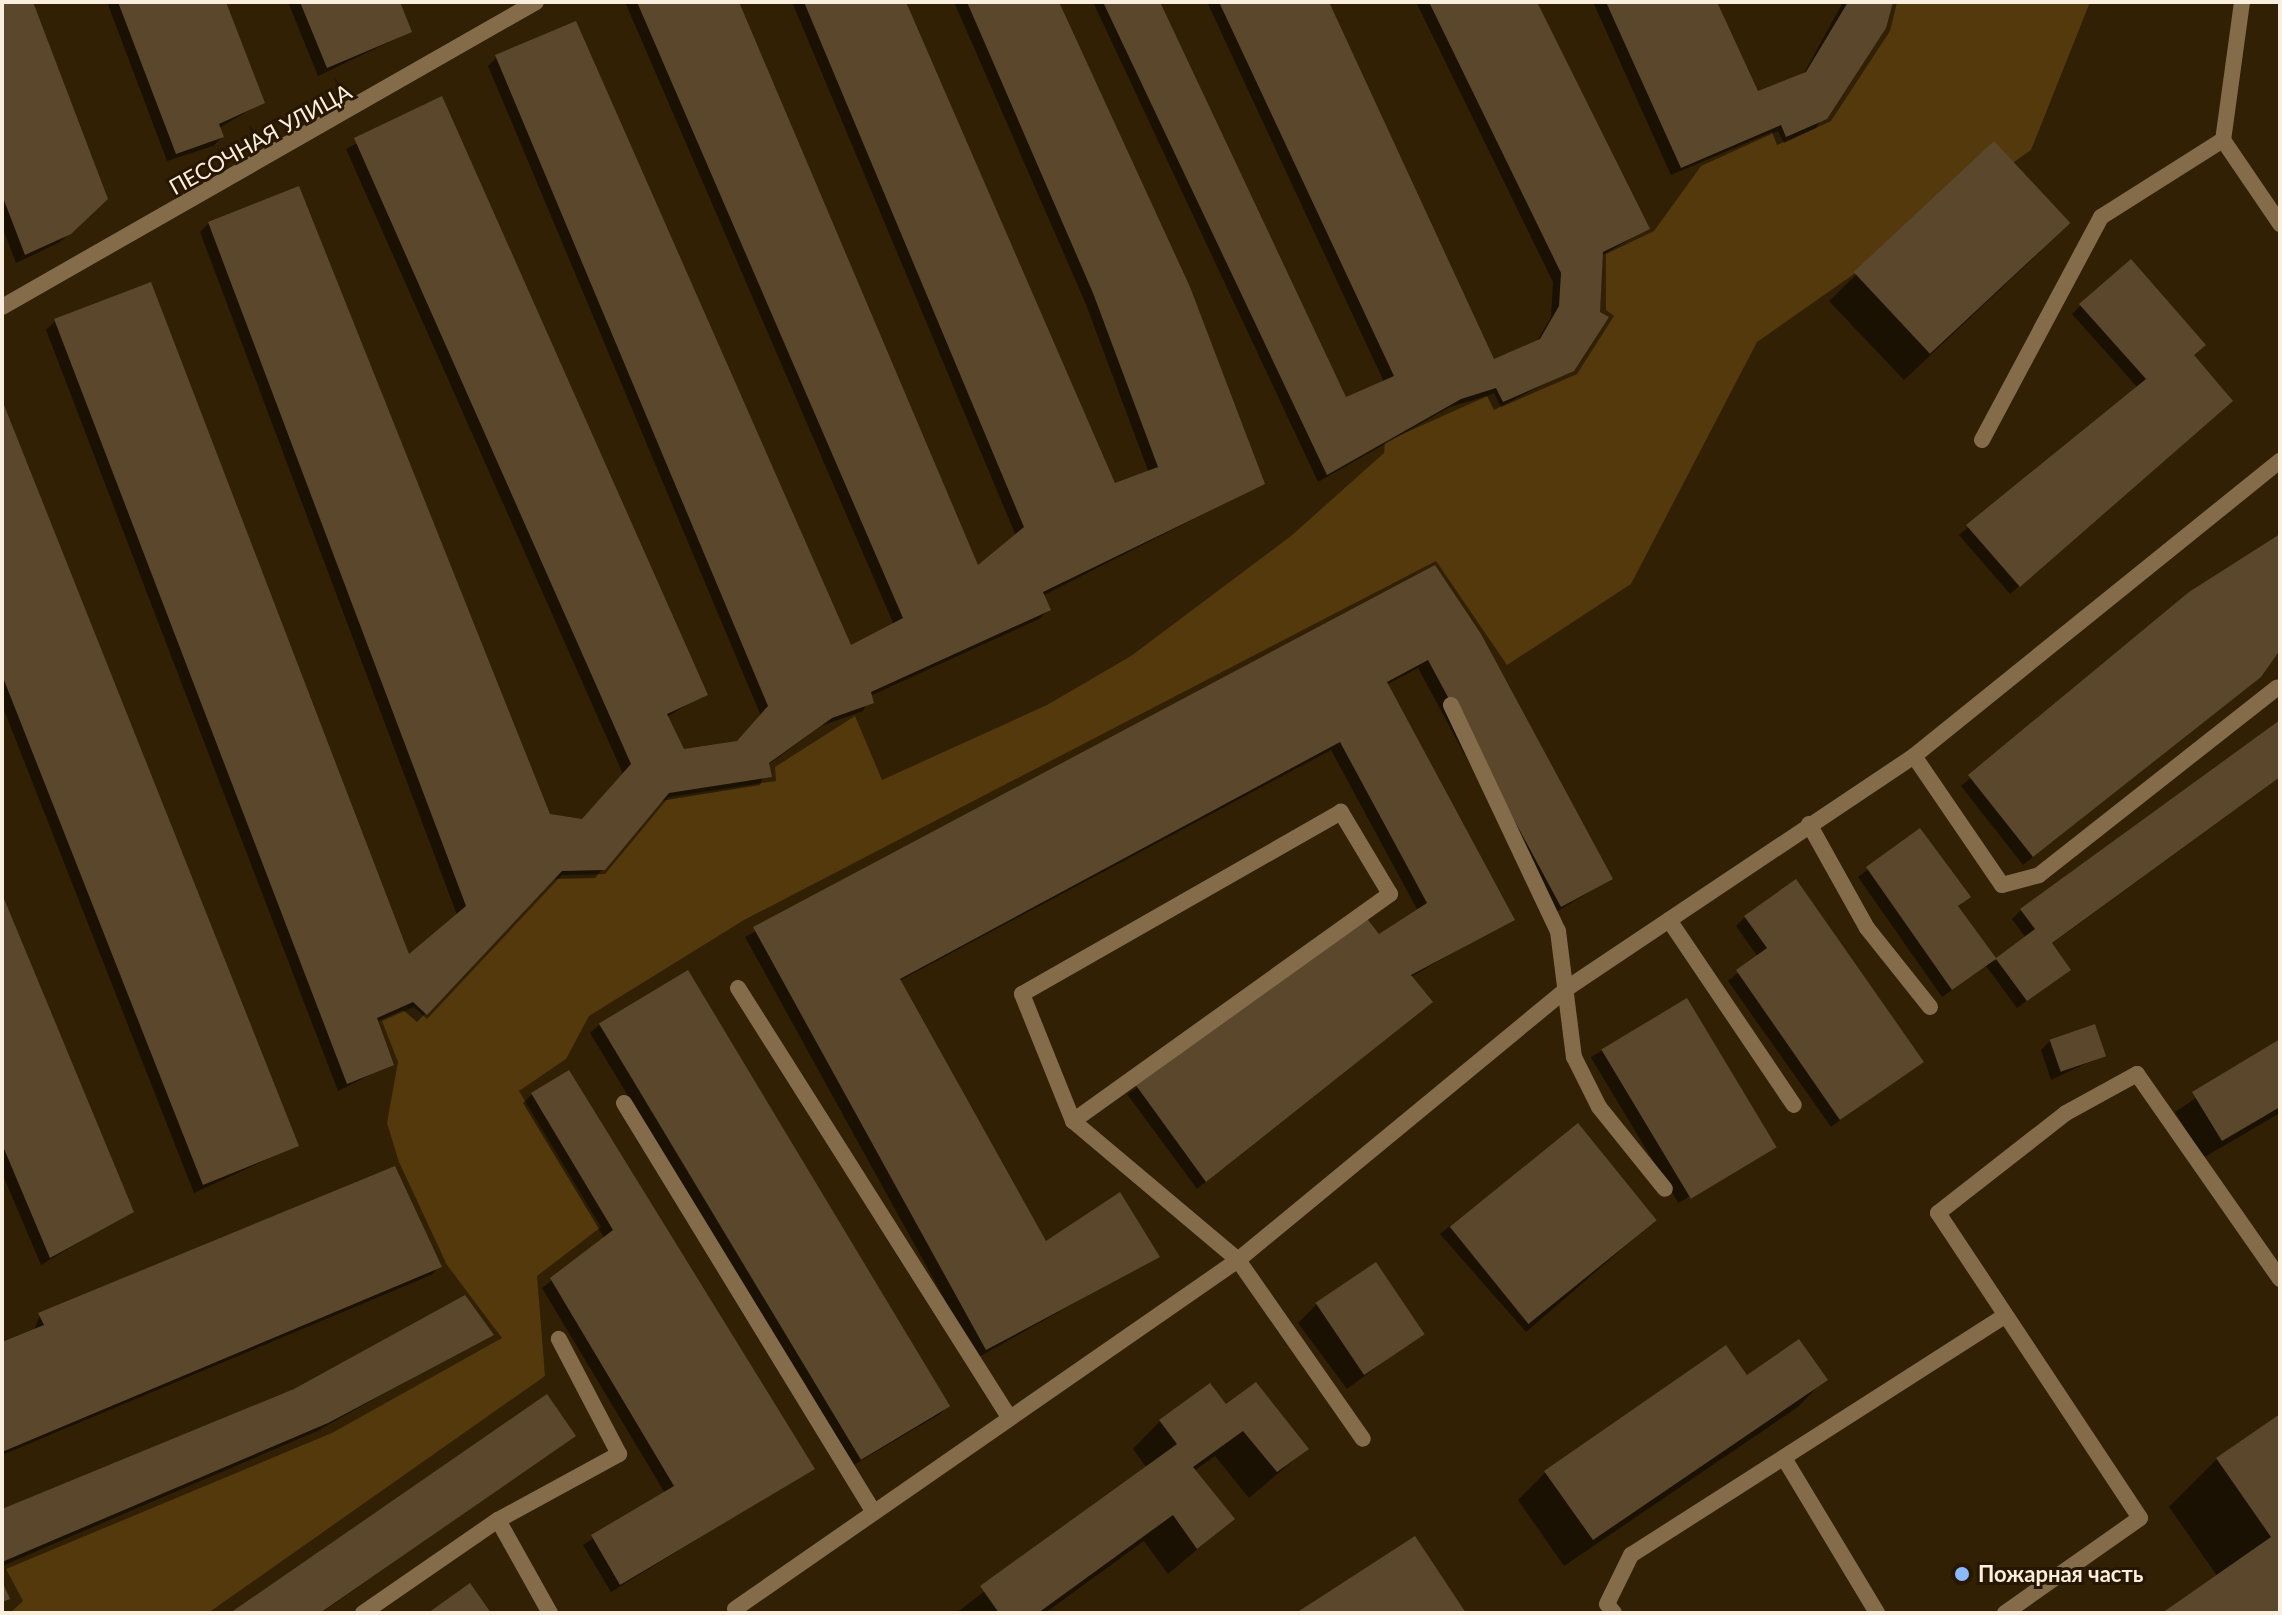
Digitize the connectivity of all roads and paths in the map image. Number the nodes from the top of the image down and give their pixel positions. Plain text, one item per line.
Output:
1 (536, 2) edge
2 (2242, 2) edge
3 (2223, 140) junction
4 (2280, 224) edge
5 (2, 307) edge
6 (1982, 440) dead end
7 (2280, 461) edge
8 (2277, 688) dead end
9 (1451, 705) dead end
10 (1914, 756) junction
11 (1809, 824) junction
12 (1669, 920) junction
13 (1569, 987) junction
14 (738, 988) dead end
15 (1930, 1007) dead end
16 (624, 1103) dead end
17 (1794, 1105) dead end
18 (1073, 1121) junction
19 (1665, 1189) dead end
20 (1238, 1260) junction
21 (2280, 1279) edge
22 (2003, 1317) junction
23 (559, 1339) dead end
24 (1009, 1417) junction
25 (1363, 1439) dead end
26 (1784, 1458) junction
27 (871, 1508) junction
28 (498, 1520) junction
29 (734, 1611) edge
30 (363, 1613) edge
31 (550, 1613) edge
32 (1614, 1613) edge
33 (1877, 1613) edge
34 (2005, 1613) edge

1 - 5 street, ПЕСОЧНАЯ УЛИЦА
2 - 3 street
3 - 4 street
3 - 6 street
7 - 10 street
8 - 10 street
9 - 13 street
10 - 11 street
11 - 12 street
11 - 15 street
12 - 13 street
12 - 17 street
13 - 19 street
13 - 20 street
14 - 24 street
16 - 27 street
18 - 18 street
18 - 20 street
20 - 24 street
20 - 25 street
21 - 22 street
22 - 26 street
22 - 34 street
23 - 28 street
24 - 27 street
26 - 32 street
26 - 33 street
27 - 29 street
28 - 30 street
28 - 31 street

